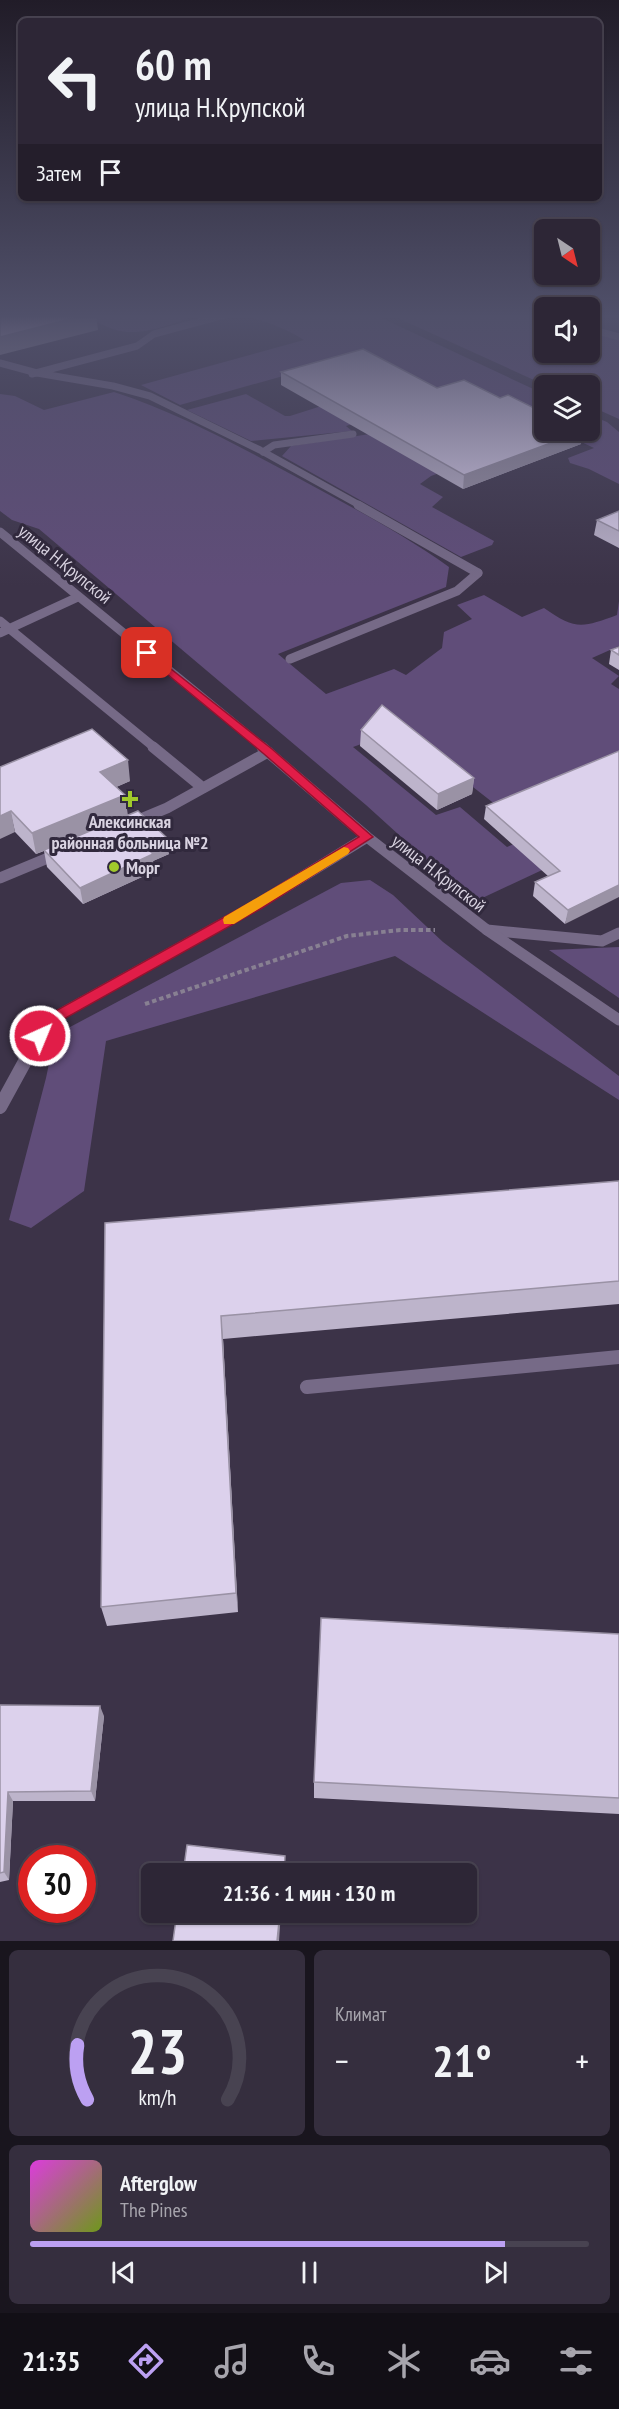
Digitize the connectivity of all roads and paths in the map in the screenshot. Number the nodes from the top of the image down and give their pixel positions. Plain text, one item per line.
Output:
1 (168, 405) edge
2 (353, 434) dead end
3 (263, 452) junction
4 (0, 532) edge
5 (78, 597) junction
6 (0, 621) edge
7 (4, 631) edge
8 (290, 658) dead end
9 (268, 752) junction
10 (203, 788) junction
11 (115, 830) edge
12 (367, 837) junction
13 (73, 847) edge
14 (0, 878) edge
15 (488, 930) junction
16 (619, 933) edge
17 (138, 1006) dead end
18 (619, 1020) edge
19 (0, 1107) edge
20 (619, 1357) edge
21 (307, 1387) dead end

1 - 3 street
2 - 3 street
3 - 8 street
4 - 5 street, улица Н.Крупской
5 - 7 street
5 - 9 street, улица Н.Крупской
6 - 7 street
7 - 10 street
9 - 10 street
9 - 12 street, улица Н.Крупской
10 - 11 street
12 - 15 street, улица Н.Крупской
12 - 19 street
13 - 14 street
15 - 16 street
15 - 17 path
15 - 18 street, улица Н.Крупской
20 - 21 street

